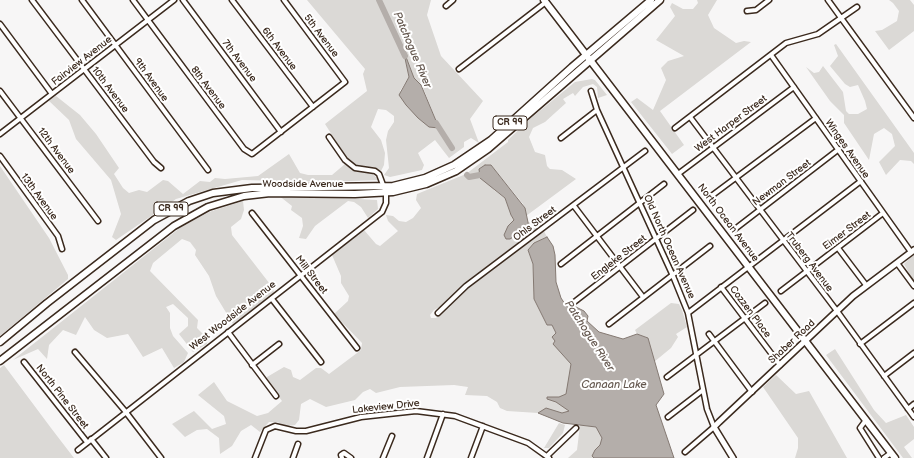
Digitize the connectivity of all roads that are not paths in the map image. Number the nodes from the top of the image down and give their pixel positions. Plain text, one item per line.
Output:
1 (32, 0) edge
2 (82, 0) edge
3 (133, 0) edge
4 (174, 0) edge
5 (183, 0) edge
6 (232, 0) edge
7 (284, 0) edge
8 (452, 0) edge
9 (651, 0) edge
10 (660, 0) edge
11 (769, 0) edge
12 (828, 0) edge
13 (545, 1) edge
14 (446, 6) dead end
15 (857, 7) dead end
16 (747, 11) dead end
17 (842, 18) junction
18 (148, 20) junction
19 (0, 24) edge
20 (116, 45) junction
21 (586, 55) junction
22 (771, 55) junction
23 (591, 60) junction
24 (459, 69) dead end
25 (84, 70) junction
26 (794, 87) junction
27 (0, 91) edge
28 (591, 91) dead end
29 (52, 94) junction
30 (313, 107) junction
31 (597, 110) junction
32 (690, 117) junction
33 (816, 118) junction
34 (914, 118) edge
35 (21, 119) junction
36 (675, 128) dead end
37 (281, 132) junction
38 (0, 134) edge
39 (329, 137) dead end
40 (562, 138) dead end
41 (712, 148) junction
42 (838, 150) junction
43 (645, 151) dead end
44 (0, 156) edge
45 (624, 167) junction
46 (161, 168) dead end
47 (208, 170) dead end
48 (678, 174) junction
49 (736, 178) junction
50 (861, 182) junction
51 (664, 184) dead end
52 (385, 190) junction
53 (710, 197) dead end
54 (640, 204) junction
55 (574, 206) junction
56 (693, 210) dead end
57 (760, 210) junction
58 (252, 214) dead end
59 (883, 214) junction
60 (98, 221) dead end
61 (734, 229) dead end
62 (597, 237) junction
63 (656, 239) junction
64 (783, 240) junction
65 (710, 246) dead end
66 (838, 248) junction
67 (62, 249) dead end
68 (912, 251) edge
69 (897, 263) junction
70 (561, 264) dead end
71 (748, 266) junction
72 (621, 267) junction
73 (806, 272) junction
74 (302, 276) junction
75 (673, 276) junction
76 (866, 285) junction
77 (914, 286) edge
78 (721, 287) junction
79 (781, 291) dead end
80 (644, 297) junction
81 (272, 299) junction
82 (914, 302) edge
83 (573, 303) dead end
84 (765, 303) dead end
85 (837, 311) junction
86 (438, 313) dead end
87 (688, 313) junction
88 (745, 319) junction
89 (609, 324) dead end
90 (228, 332) junction
91 (710, 334) dead end
92 (806, 341) junction
93 (0, 342) edge
94 (715, 342) junction
95 (279, 344) dead end
96 (860, 344) junction
97 (357, 348) dead end
98 (75, 352) dead end
99 (914, 353) edge
100 (696, 355) junction
101 (0, 360) edge
102 (24, 362) dead end
103 (321, 362) dead end
104 (252, 365) junction
105 (780, 365) junction
106 (884, 376) junction
107 (667, 377) dead end
108 (703, 390) junction
109 (752, 392) junction
110 (276, 396) dead end
111 (914, 404) edge
112 (908, 409) junction
113 (125, 411) junction
114 (443, 414) junction
115 (668, 417) dead end
116 (914, 417) edge
117 (866, 420) junction
118 (483, 426) junction
119 (714, 427) junction
120 (576, 428) dead end
121 (392, 436) dead end
122 (89, 441) junction
123 (298, 444) dead end
124 (78, 450) dead end
125 (685, 452) dead end
126 (893, 456) edge
127 (548, 457) edge
128 (732, 457) edge
129 (106, 458) edge
130 (161, 458) edge
131 (255, 458) edge
132 (293, 458) edge
133 (342, 458) edge
134 (352, 458) edge
135 (383, 458) edge
136 (427, 458) edge
137 (472, 458) edge
138 (879, 458) edge
139 (884, 458) edge

1 - 25 street, 10th Avenue
2 - 20 street, 9th Avenue
3 - 18 street, 8th Avenue
4 - 18 street, Fairview Avenue
5 - 37 street, 7th Avenue
6 - 30 street, 6th Avenue
7 - 30 street, 5th Avenue
8 - 14 street
9 - 21 main road, CR 99
10 - 23 main road, CR 99
11 - 16 street
12 - 17 street
13 - 21 main road, North Ocean Avenue
13 - 24 street
15 - 17 street
17 - 22 street
17 - 34 street
18 - 20 street, Fairview Avenue
18 - 37 street, 8th Avenue
19 - 29 street
20 - 25 street, Fairview Avenue
20 - 47 street, 9th Avenue
21 - 23 main road, North Ocean Avenue
21 - 52 main road, Woodside Avenue / CR 99
22 - 26 street, Winges Avenue
22 - 32 street
23 - 48 main road, North Ocean Avenue
23 - 52 main road, Woodside Avenue / CR 99
25 - 29 street, Fairview Avenue
25 - 46 street, 10th Avenue
26 - 33 street, Winges Avenue
26 - 41 street, West Harper Street
27 - 35 street, 12th Avenue
28 - 31 street, Old North Ocean Avenue
29 - 35 street, Fairview Avenue
30 - 37 street
31 - 40 street
31 - 45 street, Old North Ocean Avenue
32 - 36 street
32 - 41 street, Truberg Avenue
33 - 42 street, Winges Avenue
33 - 49 street
35 - 38 street, Fairview Avenue
35 - 60 street, 12th Avenue
39 - 52 street
41 - 48 street, West Harper Street
41 - 49 street, Truberg Avenue
42 - 50 street, Winges Avenue
42 - 57 street, Newman Street
43 - 45 street, Ohls Street
44 - 67 street, 13th Avenue
45 - 54 street, Old North Ocean Avenue
45 - 55 street, Ohls Street
48 - 71 main road, North Ocean Avenue
49 - 53 street
49 - 57 street, Truberg Avenue
50 - 59 street, Winges Avenue
50 - 64 street
51 - 54 street
52 - 74 street, West Woodside Avenue
52 - 93 main road, Woodside Avenue / CR 99
52 - 101 main road, Woodside Avenue / CR 99
54 - 62 street
54 - 63 street, Old North Ocean Avenue
55 - 62 street
55 - 86 street, Ohls Street
56 - 63 street, Engleke Street
57 - 61 street, Newman Street
57 - 64 street, Truberg Avenue
58 - 74 street, Mill Street
59 - 66 street, Eimer Street
59 - 68 street, Winges Avenue
62 - 70 street
62 - 72 street
63 - 72 street, Engleke Street
63 - 75 street, Old North Ocean Avenue
64 - 71 street
64 - 73 street, Truberg Avenue
65 - 75 street
66 - 73 street, Eimer Street
66 - 76 street
68 - 69 street, Shaber Road
69 - 76 street, Shaber Road
69 - 77 street
71 - 78 street
71 - 92 main road, North Ocean Avenue
72 - 80 street
72 - 83 street, Engleke Street
73 - 79 street, Eimer Street
73 - 85 street, Truberg Avenue
74 - 81 street, West Woodside Avenue
74 - 97 street, Mill Street
75 - 80 street
75 - 87 street, Old North Ocean Avenue
76 - 85 street, Shaber Road
78 - 87 street
78 - 88 street, Cozzen Place
80 - 89 street
81 - 90 street, West Woodside Avenue
81 - 103 street
82 - 96 street
84 - 88 street
85 - 92 street, Shaber Road
85 - 96 street, Truberg Avenue
87 - 100 street, Old North Ocean Avenue
88 - 94 street
88 - 105 street, Cozzen Place
90 - 104 street
90 - 113 street, West Woodside Avenue
91 - 94 street
92 - 105 street, Shaber Road
92 - 117 main road, North Ocean Avenue
94 - 100 street
94 - 109 street
95 - 104 street
96 - 106 street, Truberg Avenue
98 - 113 street
99 - 106 street
100 - 107 street
100 - 108 street, Old North Ocean Avenue
102 - 122 street, North Pine Street
104 - 110 street
105 - 109 street, Shaber Road
106 - 112 street, Truberg Avenue
108 - 115 street
108 - 119 street, Old North Ocean Avenue
109 - 119 street, Shaber Road
111 - 112 street
112 - 116 street, Truberg Avenue
113 - 122 street, West Woodside Avenue
113 - 130 street
114 - 118 street, Lakeview Drive
114 - 131 street, Lakeview Drive
114 - 136 street
117 - 126 main road, North Ocean Avenue
117 - 138 street
118 - 127 street, Lakeview Drive
118 - 137 street
119 - 125 street, Shaber Road
119 - 128 street, Old North Ocean Avenue
120 - 127 street
121 - 135 street
122 - 124 street, West Woodside Avenue
122 - 129 street, North Pine Street
123 - 132 street
126 - 139 street
133 - 134 street

